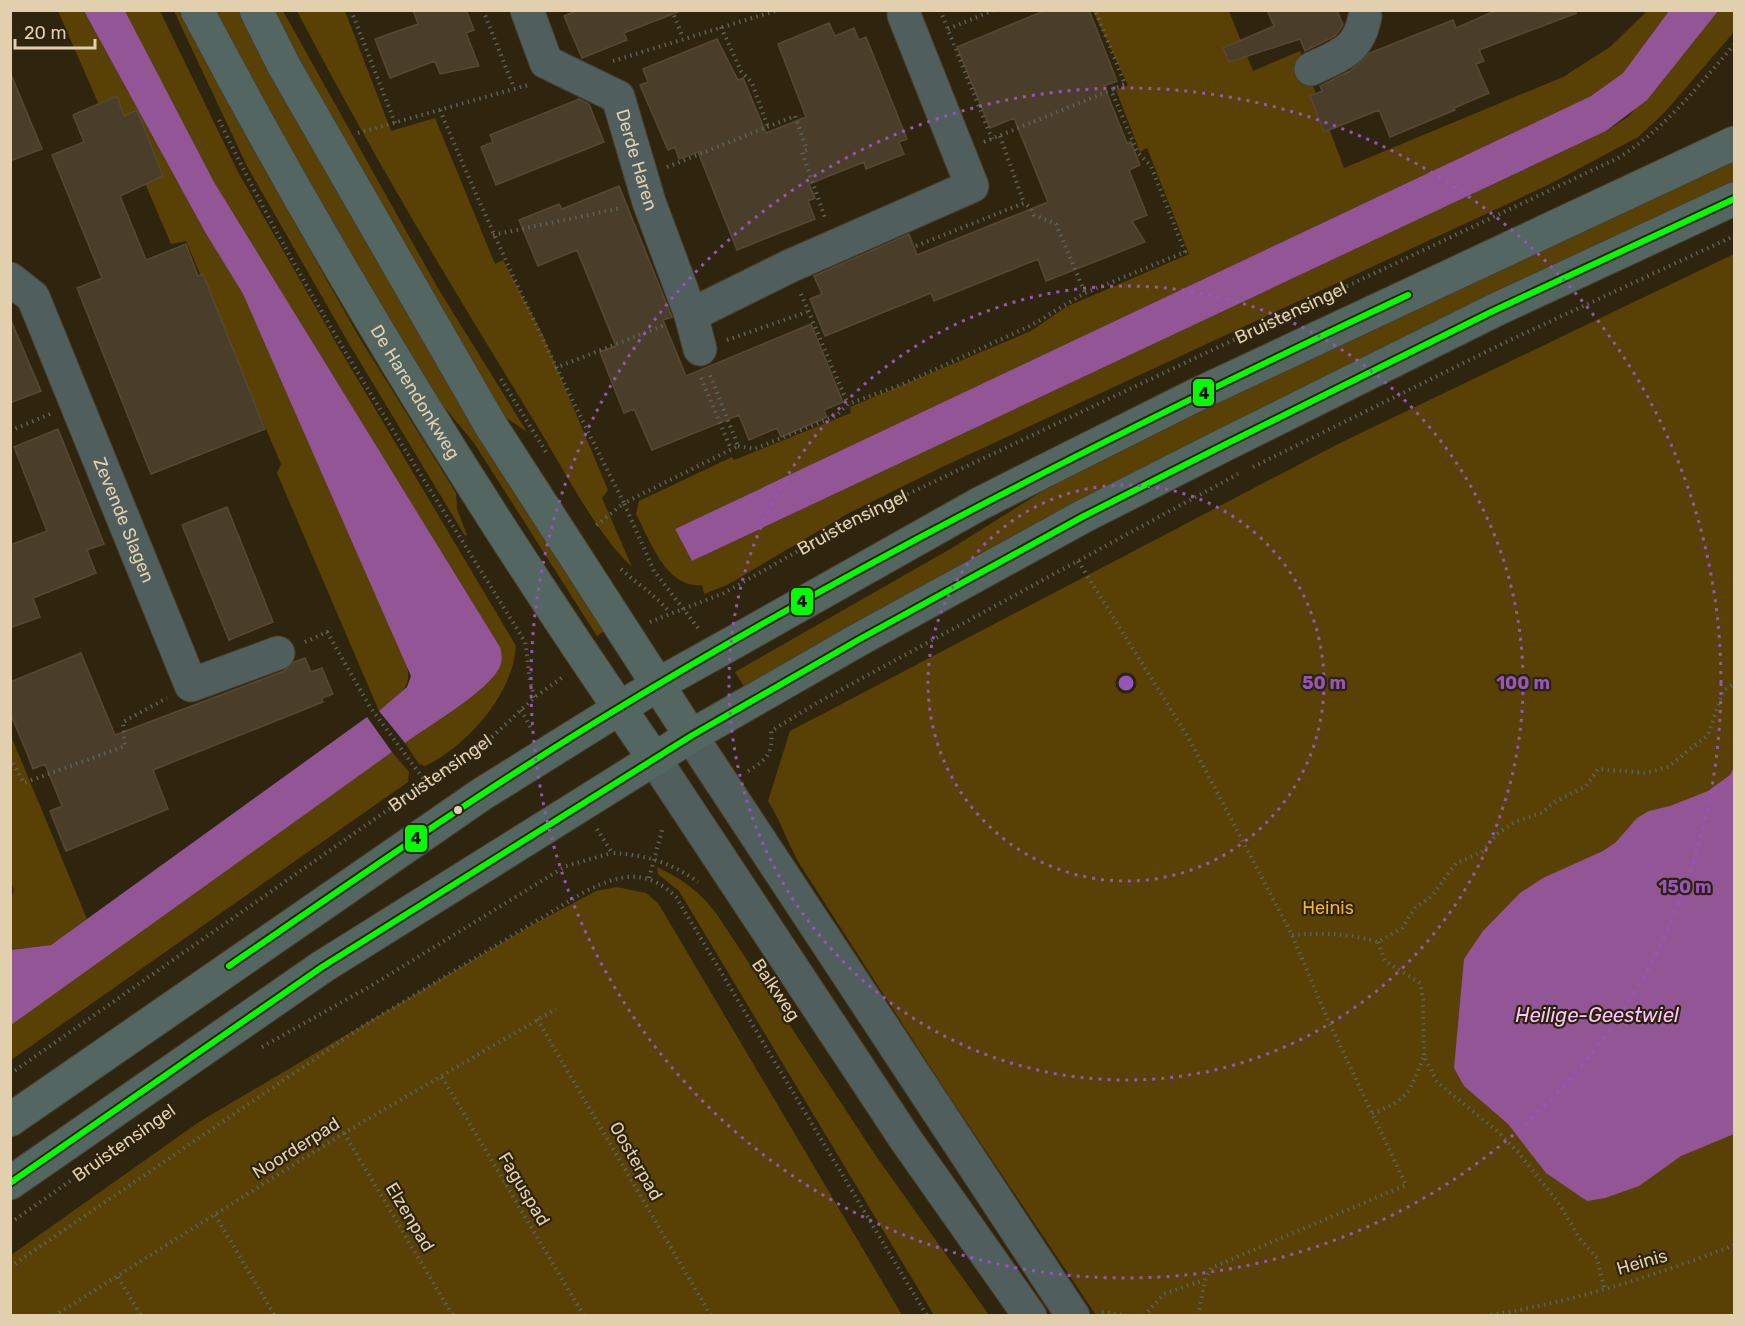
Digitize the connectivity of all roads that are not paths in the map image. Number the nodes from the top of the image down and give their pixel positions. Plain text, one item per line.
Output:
1 (197, 10) edge
2 (256, 10) edge
3 (527, 10) edge
4 (905, 10) edge
5 (1367, 12) edge
6 (1311, 69) dead end
7 (1734, 143) edge
8 (1734, 199) edge
9 (10, 279) edge
10 (691, 315) junction
11 (700, 349) road end
12 (278, 653) road end
13 (657, 685) junction
14 (619, 709) junction
15 (691, 736) junction
16 (654, 760) junction
17 (10, 1120) edge
18 (10, 1183) edge
19 (1087, 1314) edge
20 (1030, 1316) edge

1 - 14 main road, De Harendonkweg
2 - 13 main road
3 - 10 street, Derde Haren
4 - 10 street
5 - 6 street
7 - 13 main road, Bruistensingel
8 - 15 main road, Bruistensingel
9 - 12 street, Zevende Slagen
10 - 11 street, Derde Haren
13 - 14 main road, Bruistensingel
13 - 15 main road
14 - 16 main road, De Harendonkweg
14 - 17 main road, Bruistensingel
15 - 16 main road, Bruistensingel
15 - 19 street
16 - 18 main road, Bruistensingel
16 - 20 street, Balkweg

